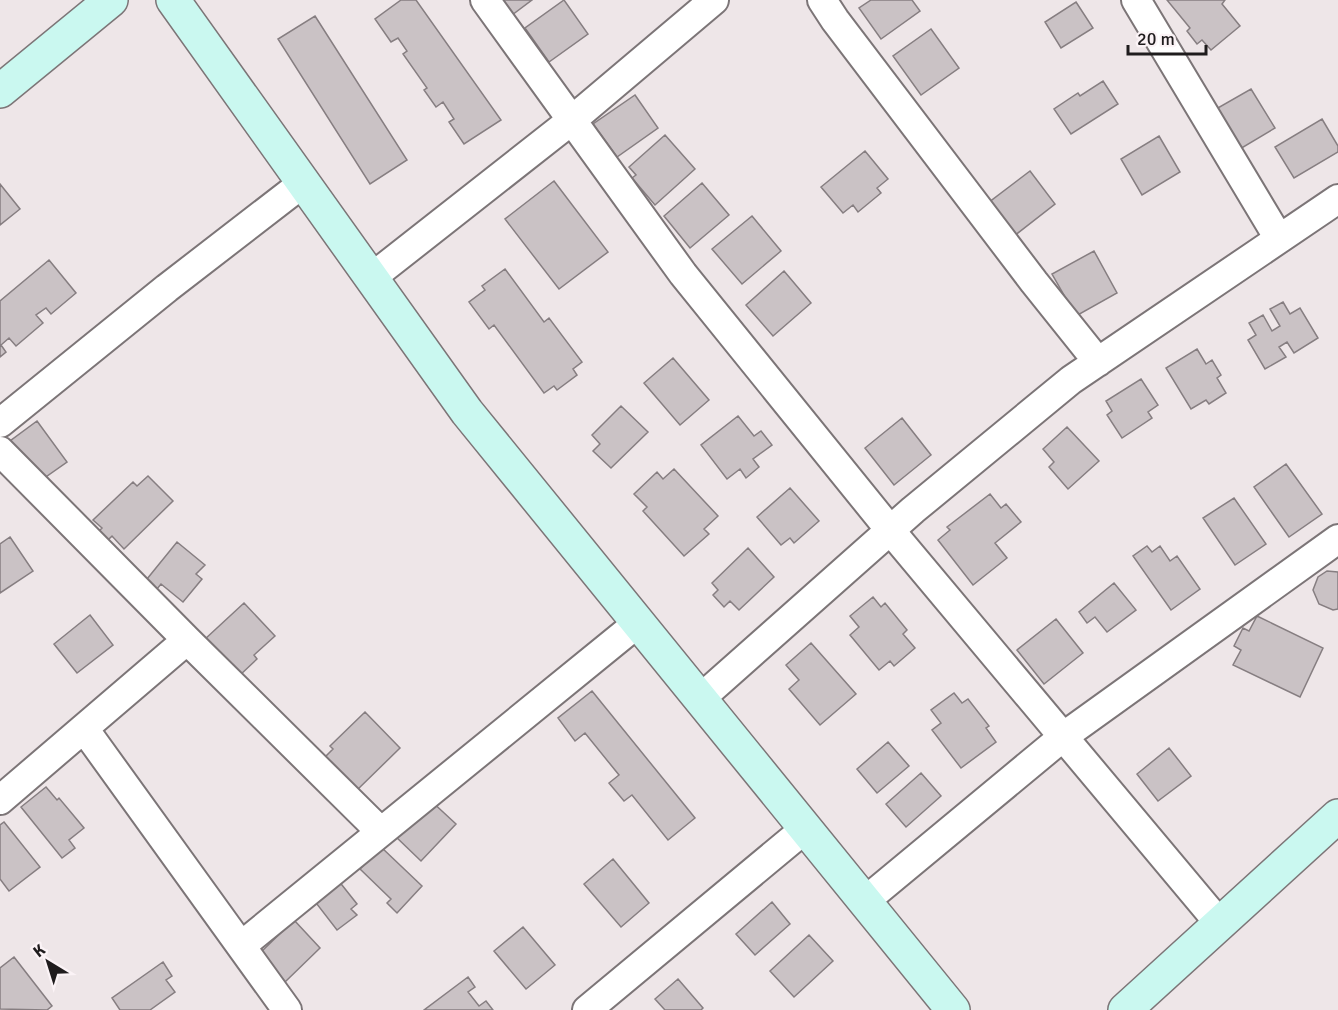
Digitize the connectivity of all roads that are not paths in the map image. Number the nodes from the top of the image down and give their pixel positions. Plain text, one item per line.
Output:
1 (111, 0) edge
2 (173, 0) edge
3 (485, 0) edge
4 (714, 0) edge
5 (822, 0) edge
6 (1136, 0) edge
7 (0, 91) edge
8 (572, 120) junction
9 (303, 183) junction
10 (1338, 198) edge
11 (1278, 237) junction
12 (371, 278) junction
13 (1098, 362) junction
14 (0, 423) edge
15 (0, 450) edge
16 (890, 530) junction
17 (1338, 539) edge
18 (639, 622) junction
19 (187, 640) junction
20 (701, 698) junction
21 (85, 730) junction
22 (1064, 736) junction
23 (0, 800) edge
24 (1338, 816) edge
25 (806, 828) junction
26 (381, 832) junction
27 (865, 901) junction
28 (1220, 924) junction
29 (241, 946) junction
30 (287, 1010) edge
31 (587, 1010) edge
32 (953, 1010) edge
33 (1125, 1010) edge

1 - 7 street
2 - 9 street
3 - 8 street
4 - 8 street
5 - 13 street
6 - 11 street
8 - 12 street
8 - 16 street
9 - 12 street
9 - 14 street
10 - 11 street
11 - 13 street
12 - 18 street
13 - 16 street
15 - 19 street
16 - 20 street
16 - 22 street
17 - 22 street
18 - 20 street
18 - 26 street
19 - 21 street
19 - 26 street
20 - 25 street
21 - 23 street
21 - 29 street
22 - 27 street
22 - 28 street
24 - 28 street
25 - 27 street
25 - 31 street
26 - 29 street
27 - 32 street
28 - 33 street
29 - 30 street

